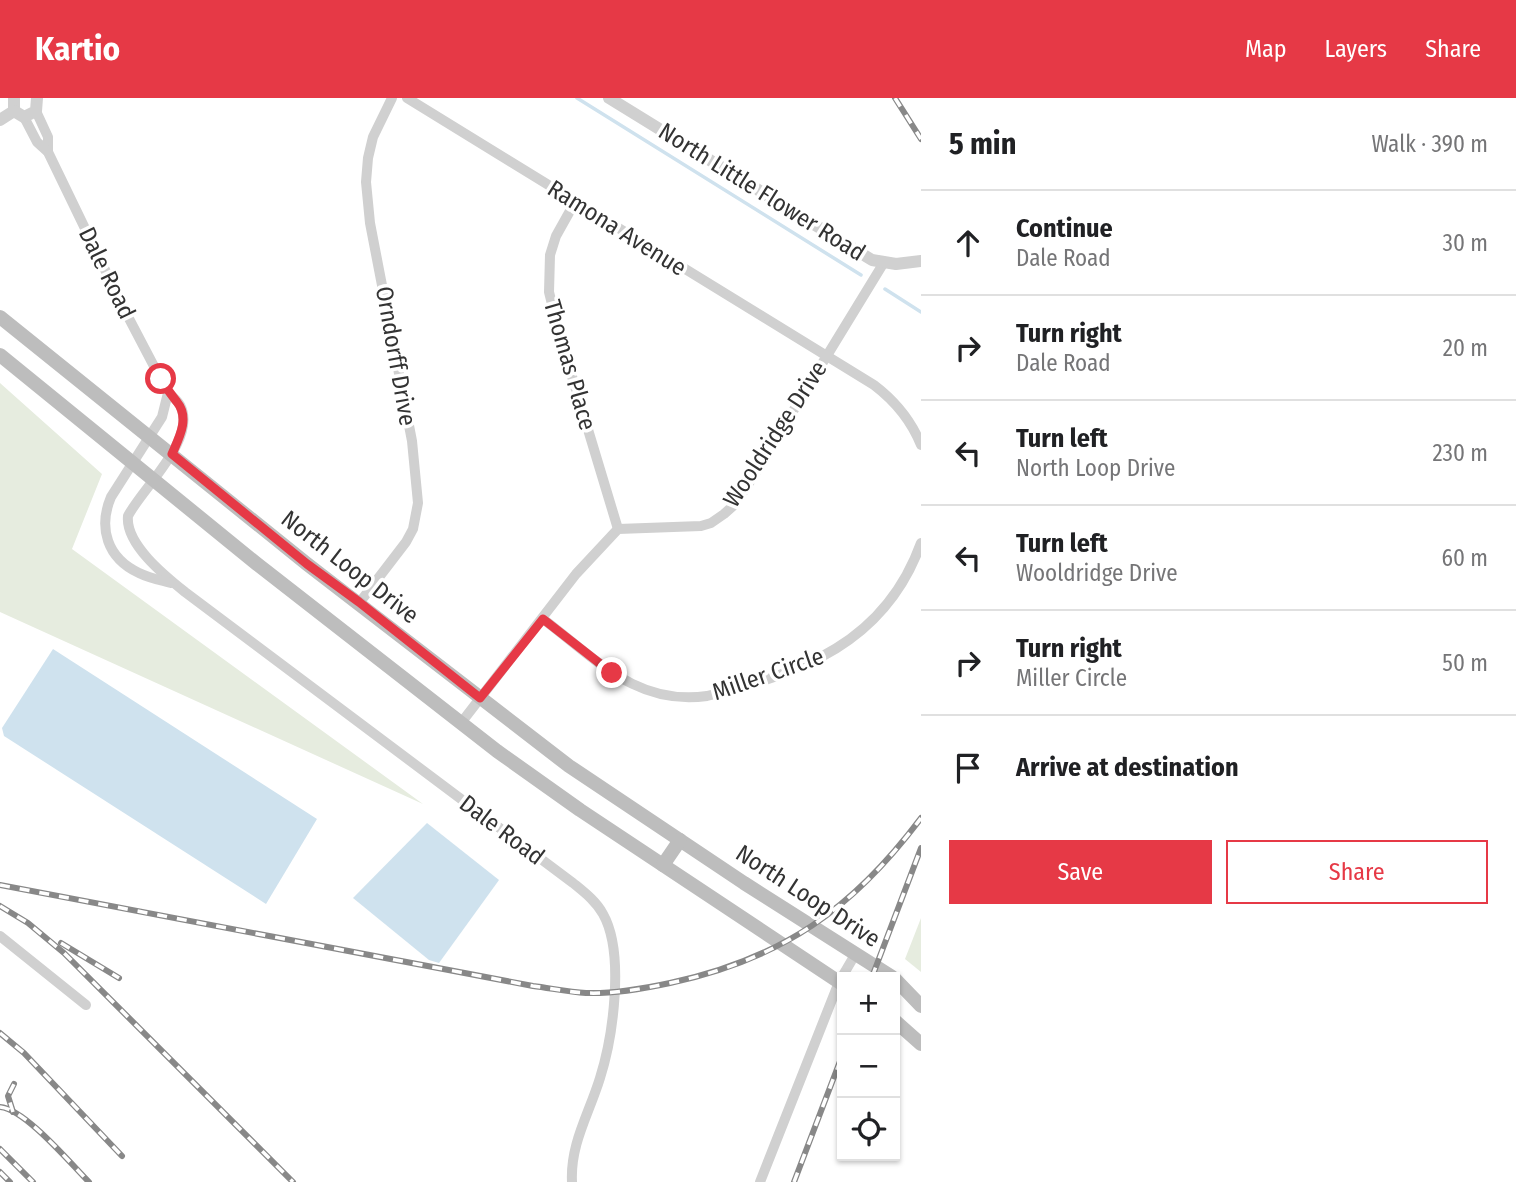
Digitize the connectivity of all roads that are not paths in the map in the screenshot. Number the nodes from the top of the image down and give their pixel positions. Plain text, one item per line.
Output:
1 (392, 98) edge
2 (408, 98) edge
3 (609, 98) edge
4 (37, 104) edge
5 (17, 108) edge
6 (0, 120) edge
7 (48, 152) junction
8 (575, 202) junction
9 (921, 261) edge
10 (883, 264) junction
11 (0, 317) edge
12 (0, 355) edge
13 (826, 357) junction
14 (168, 393) junction
15 (150, 437) junction
16 (921, 445) edge
17 (172, 454) junction
18 (134, 463) junction
19 (153, 479) junction
20 (618, 529) junction
21 (921, 543) edge
22 (175, 584) junction
23 (359, 602) junction
24 (543, 619) junction
25 (480, 698) junction
26 (461, 723) junction
27 (680, 840) junction
28 (663, 865) junction
29 (0, 936) edge
30 (856, 953) junction
31 (846, 972) edge
32 (884, 972) edge
33 (837, 981) edge
34 (900, 983) edge
35 (900, 985) edge
36 (837, 990) edge
37 (921, 995) edge
38 (86, 1005) dead end
39 (921, 1006) edge
40 (900, 1025) edge
41 (921, 1044) edge
42 (572, 1182) edge
43 (760, 1182) edge

1 - 23 street, Orndorff Drive
2 - 8 street, Ramona Avenue
3 - 10 street, North Little Flower Road
4 - 5 street
4 - 7 street, Dale Road
5 - 6 street
5 - 7 street, Dale Road
7 - 14 street, Dale Road
8 - 13 street, Ramona Avenue
8 - 20 street, Thomas Place
9 - 10 street, North Little Flower Road
10 - 13 street, Wooldridge Drive
11 - 15 main road, North Loop Drive
12 - 18 main road
13 - 16 street
13 - 20 street, Wooldridge Drive
14 - 15 street, Dale Road
14 - 17 street, Dale Road
15 - 17 main road, North Loop Drive
15 - 18 street, Dale Road
17 - 19 street, Dale Road
17 - 23 main road, North Loop Drive
18 - 19 main road
18 - 22 street, Dale Road
19 - 22 street, Dale Road
19 - 26 main road
20 - 24 street
21 - 24 street, Miller Circle
22 - 42 street, Dale Road
23 - 25 main road, North Loop Drive
24 - 25 street
25 - 26 street
25 - 27 main road, North Loop Drive
26 - 28 main road
27 - 28 main road
27 - 30 main road, North Loop Drive
28 - 33 main road
29 - 38 street
30 - 31 street
30 - 32 main road, North Loop Drive
34 - 37 main road
35 - 39 main road, North Loop Drive
36 - 43 street
40 - 41 main road

